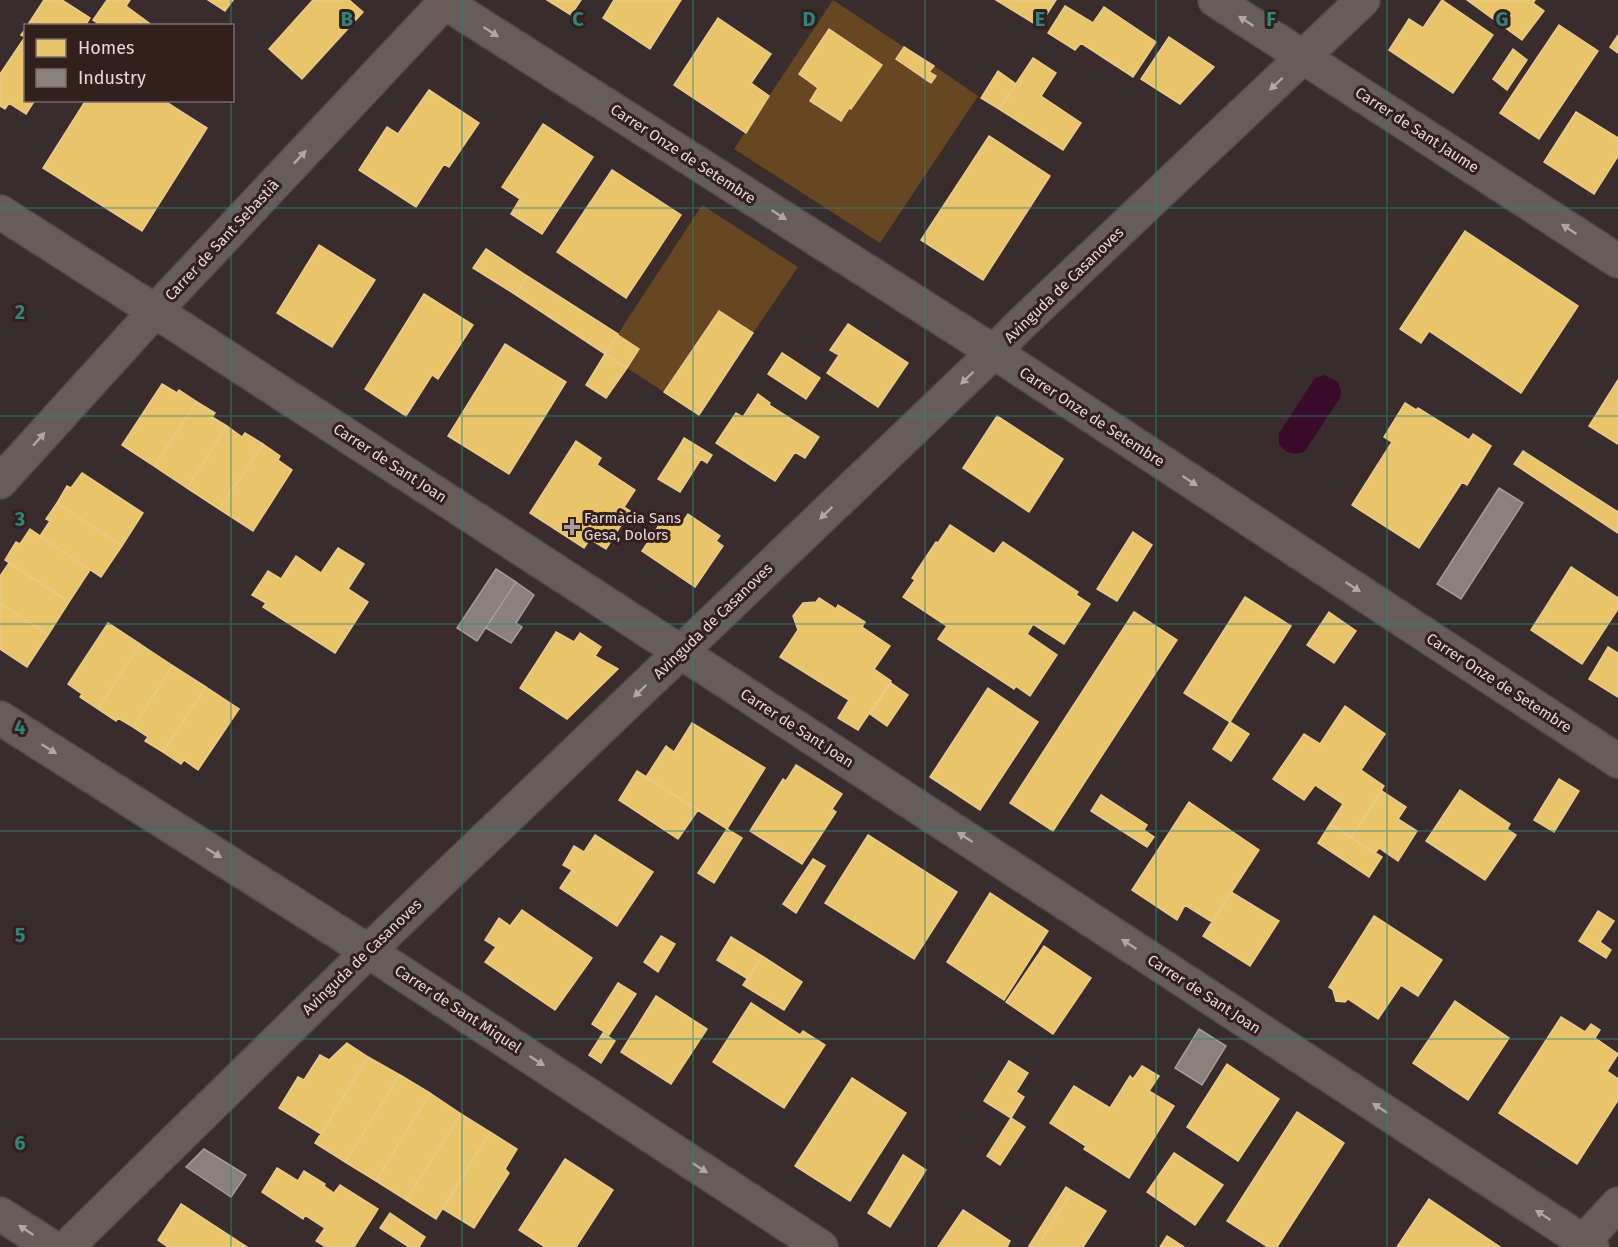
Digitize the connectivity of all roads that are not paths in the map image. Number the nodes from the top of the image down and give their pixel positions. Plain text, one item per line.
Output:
1 (1215, 0) edge
2 (1363, 0) edge
3 (445, 1) edge
4 (1304, 58) junction
5 (0, 212) edge
6 (1618, 261) edge
7 (155, 311) junction
8 (994, 352) junction
9 (0, 482) edge
10 (680, 652) junction
11 (0, 718) edge
12 (1618, 761) edge
13 (368, 951) junction
14 (1618, 1204) edge
15 (0, 1214) edge
16 (1584, 1245) edge
17 (52, 1247) edge
18 (67, 1247) edge
19 (821, 1247) edge

4 -> 1 street, Carrer de Sant Jaume
2 - 4 street, Avinguda de Casanoves
7 -> 3 street, Carrer de Sant Sebastià
3 -> 8 street, Carrer Onze de Setembre
6 -> 4 street, Carrer de Sant Jaume
4 -> 8 street, Avinguda de Casanoves
5 - 7 street, Carrer de Sant Joan
9 -> 7 street, Carrer de Sant Sebastià
7 - 10 street, Carrer de Sant Joan
8 -> 10 street, Avinguda de Casanoves
8 -> 12 street, Carrer Onze de Setembre
10 -> 13 street, Avinguda de Casanoves
16 -> 10 street, Carrer de Sant Joan
11 -> 13 street, Carrer de Sant Miquel
13 - 18 street, Avinguda de Casanoves
13 -> 19 street, Carrer de Sant Miquel
14 - 16 street
17 -> 15 street

